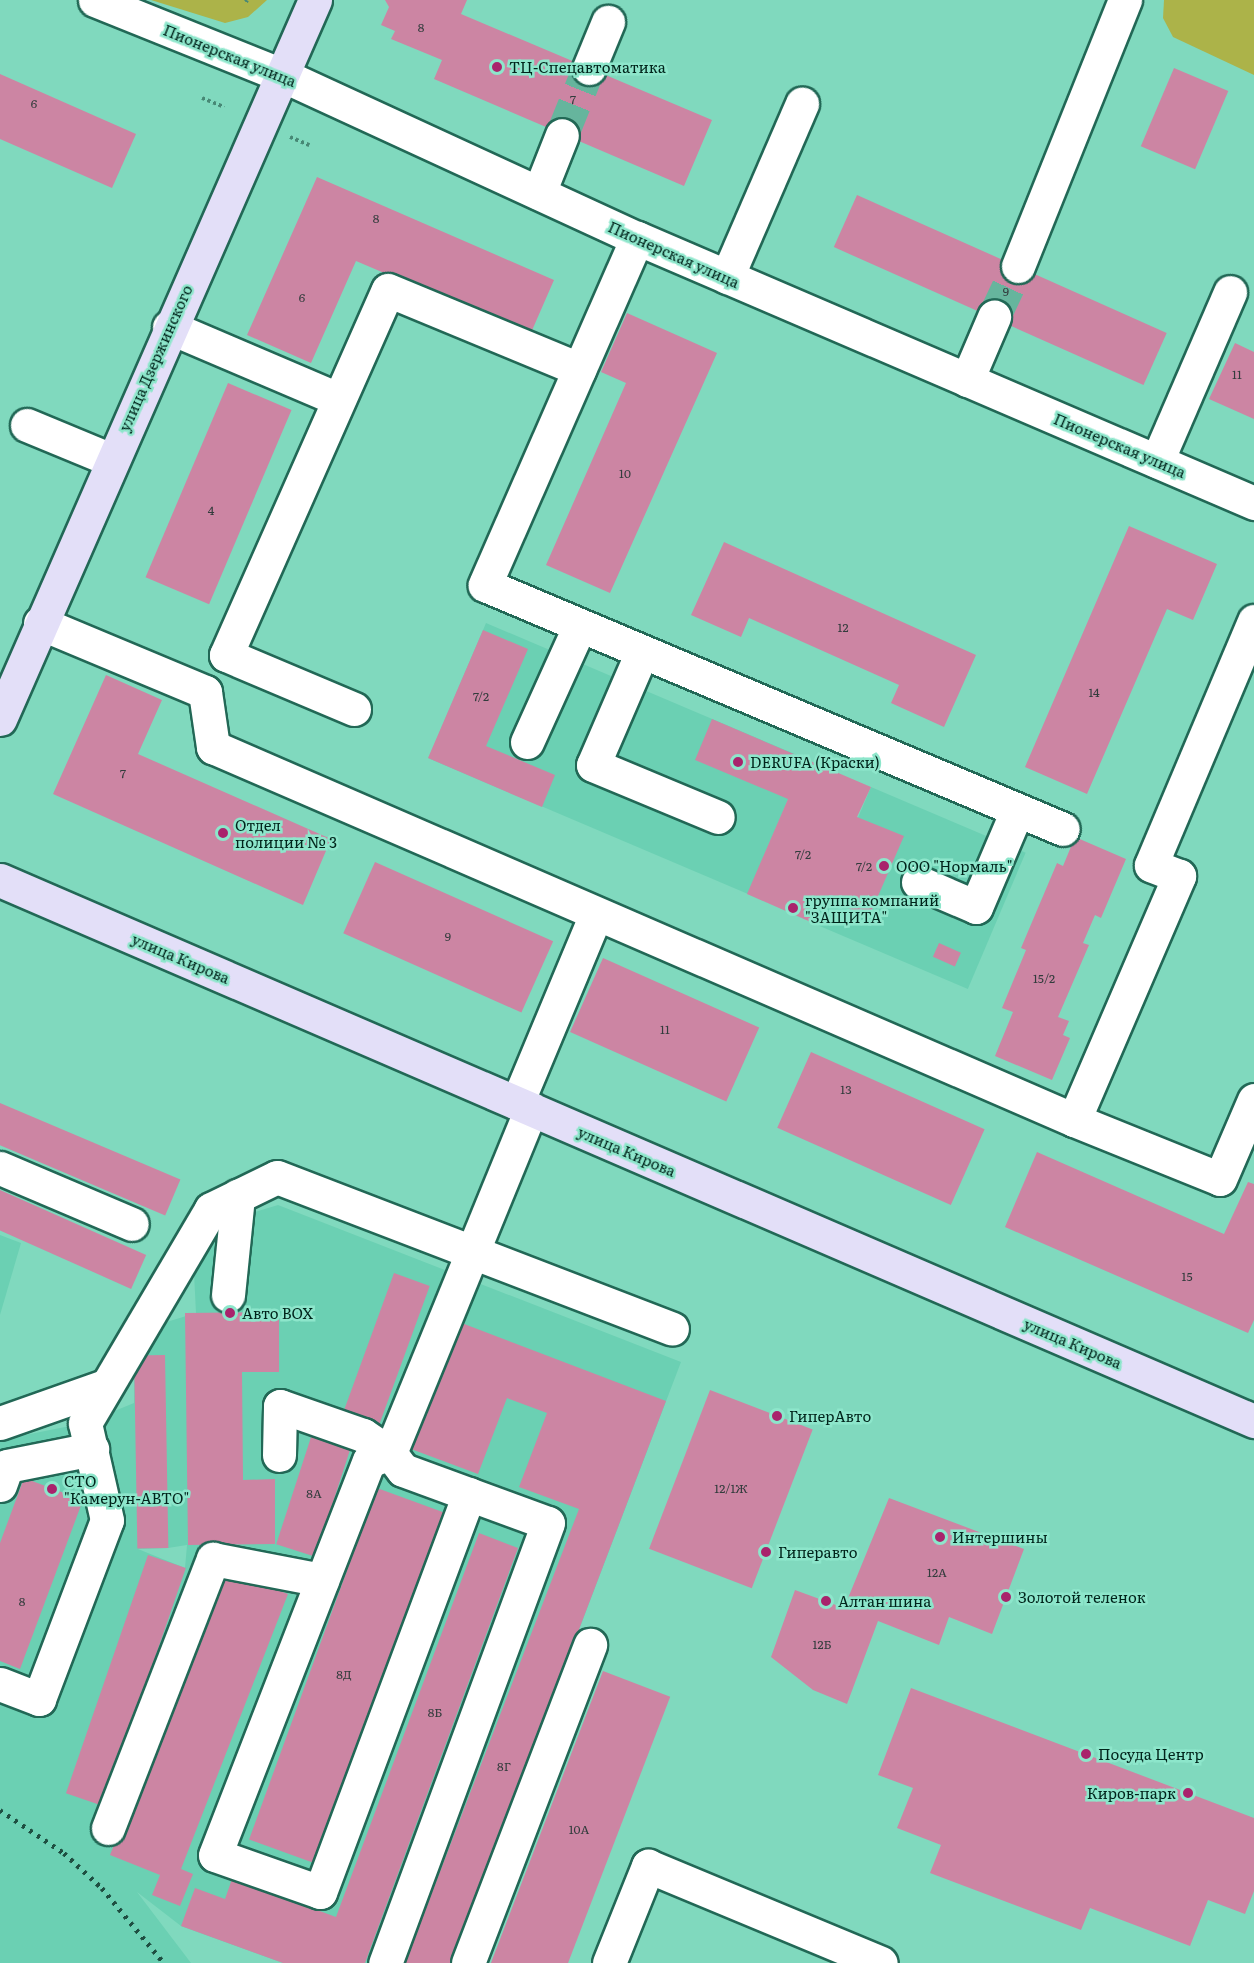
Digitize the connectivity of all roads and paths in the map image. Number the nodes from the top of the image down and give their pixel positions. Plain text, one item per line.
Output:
1 (95, 0) edge
2 (315, 0) edge
3 (1125, 0) edge
4 (608, 22) dead end
5 (589, 68) tunnel mouth
6 (282, 75) junction
7 (202, 98) dead end
8 (802, 104) dead end
9 (224, 108) dead end
10 (562, 135) tunnel mouth
11 (539, 193) junction
12 (637, 238) junction
13 (1018, 266) tunnel mouth
14 (727, 277) junction
15 (1230, 292) dead end
16 (994, 317) tunnel mouth
17 (169, 327) junction
18 (579, 369) junction
19 (967, 380) junction
20 (338, 399) junction
21 (27, 425) dead end
22 (109, 459) junction
23 (1156, 461) junction
24 (1254, 503) edge
25 (1254, 621) edge
26 (40, 622) junction
27 (580, 626) junction
28 (642, 652) junction
29 (1245, 666) edge
30 (354, 709) dead end
31 (0, 718) edge
32 (526, 742) dead end
33 (1017, 811) junction
34 (718, 817) dead end
35 (1063, 830) dead end
36 (0, 880) edge
37 (918, 882) dead end
38 (596, 914) junction
39 (1254, 1100) edge
40 (524, 1106) junction
41 (1074, 1120) junction
42 (0, 1168) edge
43 (238, 1196) junction
44 (132, 1224) dead end
45 (472, 1251) junction
46 (228, 1296) dead end
47 (672, 1329) dead end
48 (105, 1386) junction
49 (1254, 1421) edge
50 (0, 1423) edge
51 (92, 1449) junction
52 (390, 1453) junction
53 (279, 1455) dead end
54 (0, 1485) edge
55 (469, 1494) junction
56 (322, 1580) junction
57 (590, 1645) dead end
58 (0, 1684) edge
59 (108, 1828) dead end
60 (385, 1963) edge
61 (468, 1963) edge
62 (609, 1963) edge
63 (881, 1963) edge

1 - 6 street, Пионерская улица
2 - 6 main road, улица Дзержинского
3 - 13 street
4 - 5 street
6 - 11 street, Пионерская улица
6 - 17 main road, улица Дзержинского
7 - 9 path
8 - 14 street
10 - 11 street
11 - 12 street, Пионерская улица
12 - 14 street, Пионерская улица
12 - 18 street
14 - 19 street, Пионерская улица
15 - 23 street
16 - 19 street
17 - 20 street
17 - 22 main road, улица Дзержинского
18 - 20 street
18 - 27 street
19 - 23 street, Пионерская улица
20 - 30 street
21 - 22 street
22 - 26 main road, улица Дзержинского
23 - 24 street, Пионерская улица
25 - 29 street
26 - 31 main road, улица Дзержинского
26 - 38 street
27 - 28 street
27 - 32 street
28 - 33 street
28 - 34 street
29 - 41 street
33 - 35 street
33 - 37 street
36 - 40 main road, улица Кирова
38 - 40 street
38 - 41 street
39 - 41 street
40 - 45 street
40 - 49 main road, улица Кирова
42 - 44 street
43 - 45 street
43 - 46 street
43 - 48 street
45 - 47 street
45 - 52 street
48 - 50 street
48 - 51 street
51 - 54 street
51 - 58 street
52 - 53 street
52 - 55 street
52 - 56 street
55 - 56 street
55 - 60 street
56 - 59 street
57 - 61 street
62 - 63 street

